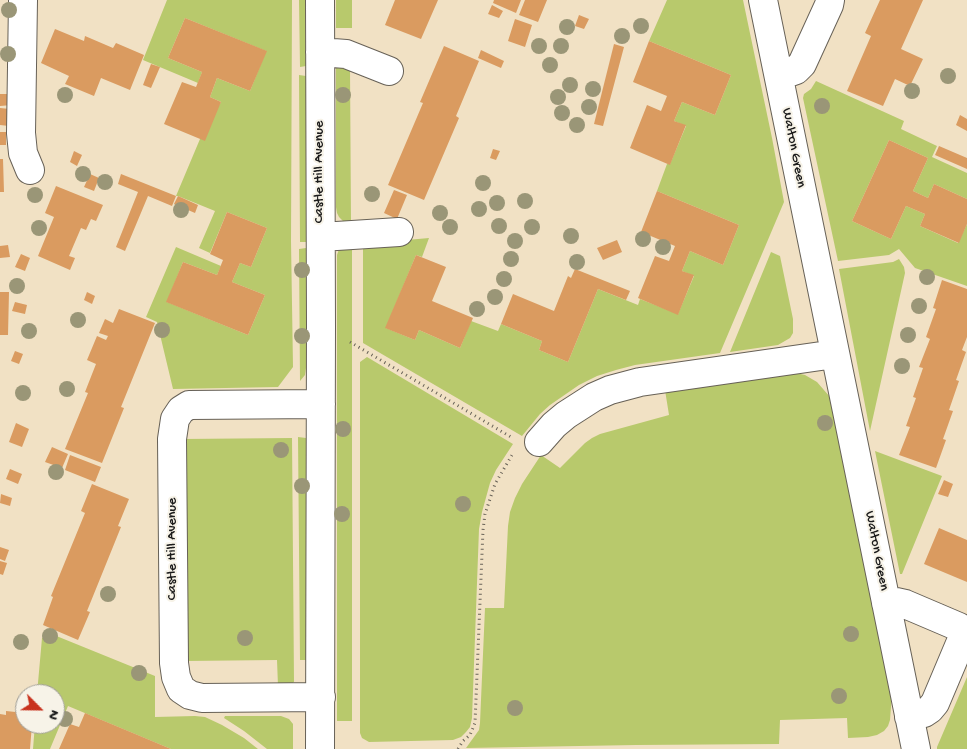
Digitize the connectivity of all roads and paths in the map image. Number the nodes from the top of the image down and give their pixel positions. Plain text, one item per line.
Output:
1 (22, 0) edge
2 (320, 0) edge
3 (763, 0) edge
4 (830, 0) edge
5 (320, 52) junction
6 (390, 70) dead end
7 (779, 76) junction
8 (30, 170) dead end
9 (399, 232) dead end
10 (321, 237) junction
11 (321, 325) junction
12 (835, 354) junction
13 (321, 404) junction
14 (512, 437) dead end
15 (527, 446) joint
16 (886, 603) junction
17 (321, 697) junction
18 (909, 717) junction
19 (320, 749) edge
20 (458, 749) edge
21 (902, 749) edge
22 (916, 749) edge

1 - 8 street
2 - 5 street, Castle Hill Avenue
3 - 7 street, Walton Green
4 - 7 street
5 - 6 street
5 - 10 street, Castle Hill Avenue
7 - 12 street, Walton Green
9 - 10 street
10 - 11 street, Castle Hill Avenue
11 - 13 street, Castle Hill Avenue
11 - 14 path
12 - 15 street
12 - 16 street, Walton Green
13 - 17 street, Castle Hill Avenue
13 - 17 street, Castle Hill Avenue
15 - 20 path
16 - 18 street, Walton Green
16 - 18 street
17 - 19 street, Castle Hill Avenue
18 - 22 street, Walton Green
21 - 22 street, Walton Green

